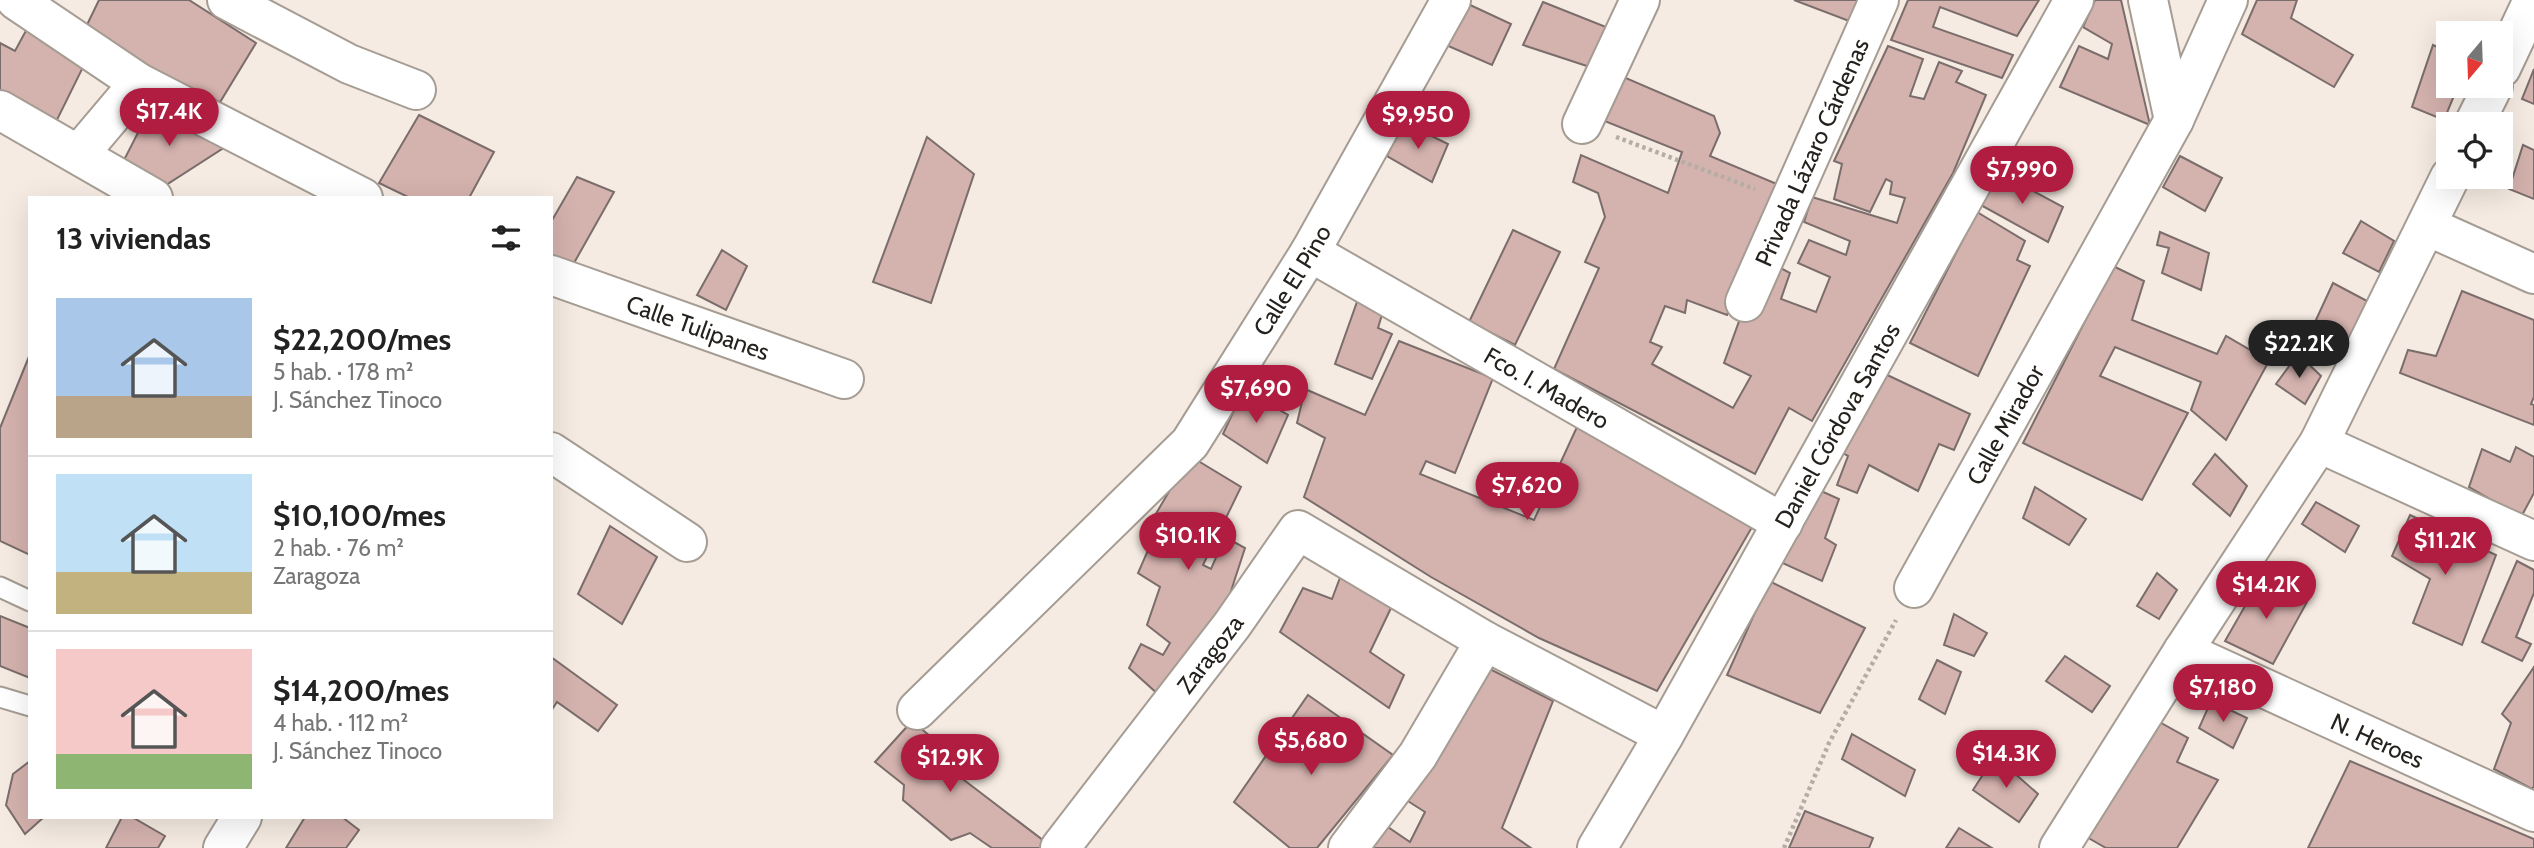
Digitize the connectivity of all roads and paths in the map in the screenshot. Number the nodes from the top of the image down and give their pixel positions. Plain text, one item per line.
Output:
1 (16, 0) edge
2 (227, 0) edge
3 (1451, 0) edge
4 (1640, 0) edge
5 (1879, 0) edge
6 (2074, 0) edge
7 (2148, 0) edge
8 (2228, 0) edge
9 (2532, 6) edge
10 (2513, 44) edge
11 (139, 83) junction
12 (416, 90) dead end
13 (0, 110) edge
14 (2174, 120) junction
15 (1582, 124) joint
16 (79, 154) junction
17 (2444, 189) edge
18 (150, 196) edge
19 (359, 196) edge
20 (1789, 202) junction
21 (2427, 226) junction
22 (1310, 253) junction
23 (2534, 274) edge
24 (553, 276) edge
25 (1745, 302) dead end
26 (844, 379) dead end
27 (2319, 443) junction
28 (553, 453) edge
29 (1783, 523) junction
30 (2534, 541) edge
31 (687, 542) dead end
32 (0, 587) edge
33 (1914, 588) joint
34 (28, 600) edge
35 (1485, 641) junction
36 (2182, 651) junction
37 (0, 697) edge
38 (28, 705) edge
39 (917, 710) dead end
40 (1664, 735) junction
41 (2534, 812) edge
42 (241, 819) edge
43 (223, 848) edge
44 (1060, 848) edge
45 (1348, 848) edge
46 (1597, 848) edge
47 (1784, 848) edge
48 (2059, 848) edge

1 - 11 street
2 - 12 street
3 - 22 street, Calle El Pino
4 - 15 street
5 - 20 street, Privada Lázaro Cárdenas
6 - 29 street, Daniel Córdova Santos
7 - 14 street
8 - 14 street, Calle Mirador
9 - 10 street
11 - 16 street
11 - 19 street
13 - 16 street
14 - 33 street, Calle Mirador
15 - 20 path
16 - 18 street
17 - 21 street
20 - 25 street, Privada Lázaro Cárdenas
21 - 23 street
21 - 27 street
22 - 29 street, Fco. I. Madero
22 - 39 street, Calle El Pino
24 - 26 street, Calle Tulipanes
27 - 30 street
27 - 36 street
28 - 31 street
29 - 40 street, Daniel Córdova Santos
32 - 34 lane
33 - 47 path
35 - 40 street, Zaragoza
35 - 44 street, Zaragoza
35 - 45 street
36 - 41 street, N. Heroes
36 - 48 street
37 - 38 lane
40 - 46 street, Daniel Córdova Santos
42 - 43 street

